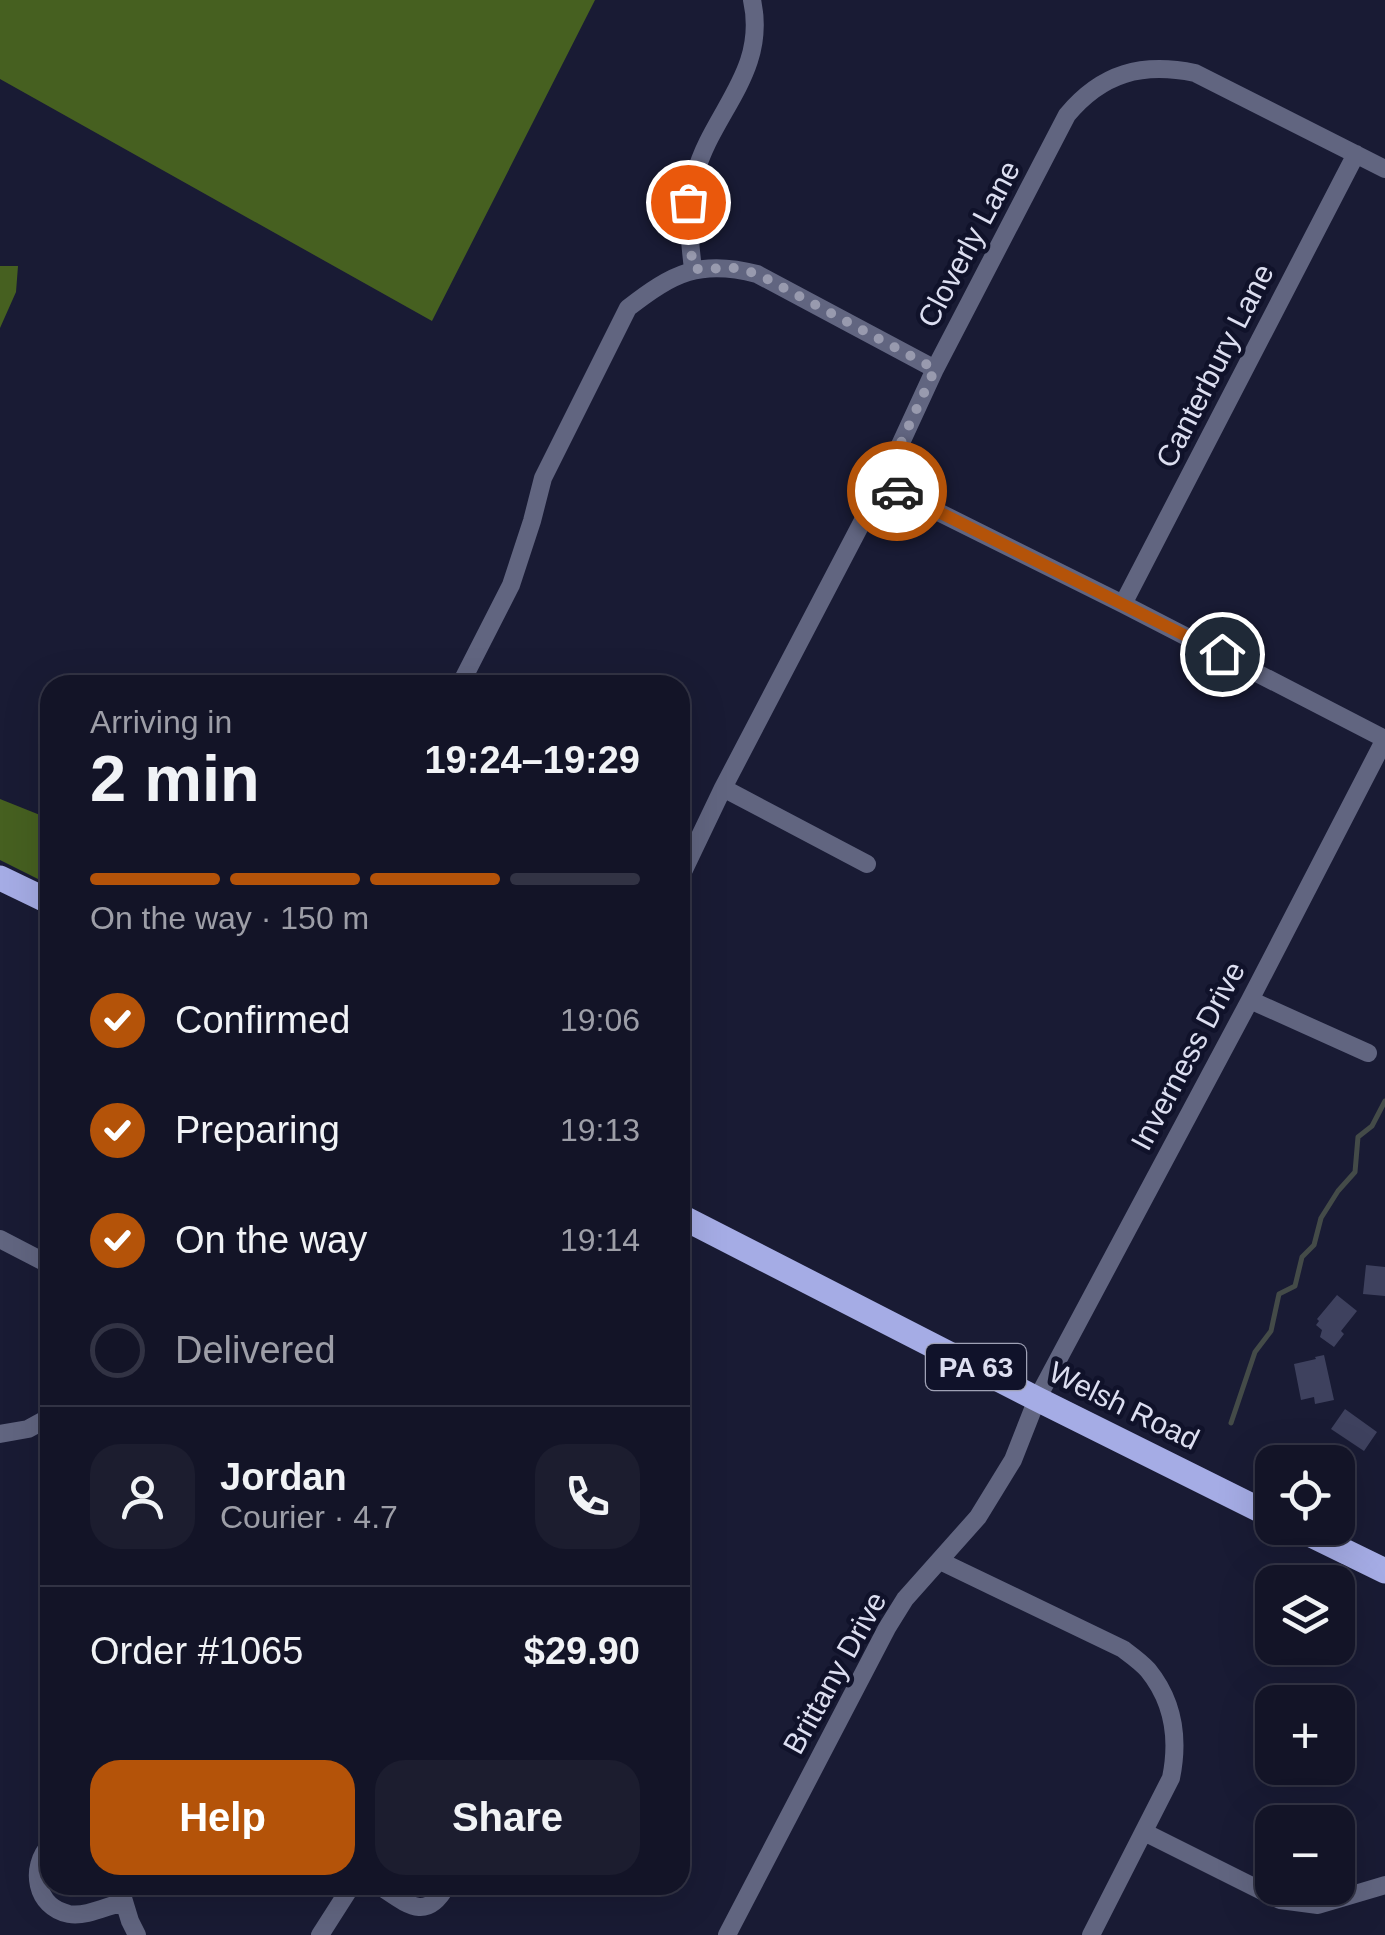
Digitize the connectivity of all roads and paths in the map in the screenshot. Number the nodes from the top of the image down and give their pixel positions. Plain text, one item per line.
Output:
1 (752, 0) edge
2 (1356, 154) junction
3 (1385, 169) edge
4 (693, 269) junction
5 (935, 369) junction
6 (882, 484) junction
7 (1123, 604) junction
8 (465, 675) edge
9 (1385, 738) edge
10 (722, 788) junction
11 (690, 857) edge
12 (867, 864) dead end
13 (0, 878) edge
14 (40, 897) edge
15 (1250, 1000) junction
16 (1368, 1053) dead end
17 (690, 1221) edge
18 (0, 1240) edge
19 (40, 1260) edge
20 (1037, 1398) junction
21 (40, 1422) edge
22 (0, 1434) edge
23 (1255, 1507) edge
24 (1330, 1545) edge
25 (940, 1561) junction
26 (1385, 1572) edge
27 (1144, 1832) junction
28 (40, 1859) edge
29 (1385, 1885) edge
30 (40, 1892) edge
31 (43, 1895) edge
32 (117, 1895) edge
33 (122, 1895) edge
34 (346, 1895) edge
35 (393, 1895) edge
36 (442, 1895) edge
37 (136, 1935) edge
38 (320, 1935) edge
39 (727, 1935) edge
40 (1091, 1935) edge

1 - 4 street
2 - 3 street, Cloverly Lane
2 - 5 street, Cloverly Lane
2 - 7 street, Canterbury Lane
4 - 5 street
4 - 8 street
5 - 6 street, Cloverly Lane
6 - 7 street
6 - 10 street, Cloverly Lane
7 - 9 street
9 - 15 street, Inverness Drive
10 - 11 street, Cloverly Lane
10 - 12 street
13 - 14 main road
15 - 16 street
15 - 20 street, Inverness Drive
17 - 20 main road, Welsh Road / PA 63
18 - 19 street
20 - 23 main road, Welsh Road / PA 63
20 - 25 street, Brittany Drive
21 - 22 street
24 - 26 main road
25 - 27 street
25 - 39 street, Brittany Drive
27 - 29 street
27 - 40 street
28 - 30 street
31 - 32 street
33 - 37 street
34 - 38 street
35 - 36 street

